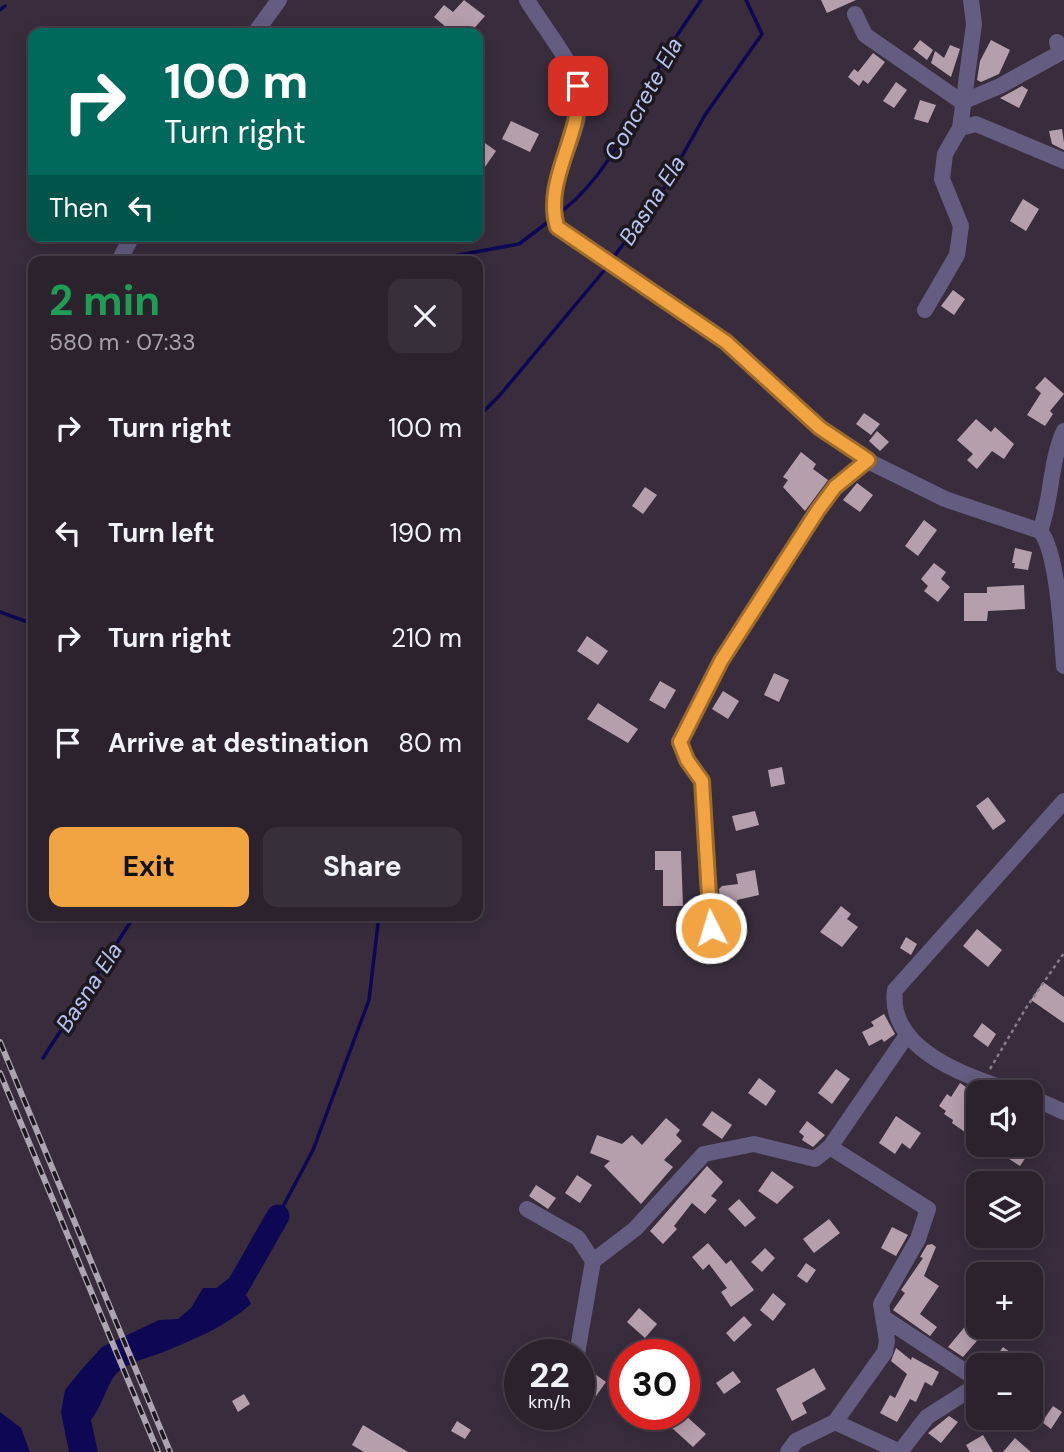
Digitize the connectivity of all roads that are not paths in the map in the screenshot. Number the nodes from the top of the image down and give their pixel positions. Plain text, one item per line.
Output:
1 (279, 0) edge
2 (527, 0) edge
3 (971, 0) edge
4 (855, 14) dead end
5 (259, 28) edge
6 (1057, 42) dead end
7 (962, 102) junction
8 (960, 128) junction
9 (1064, 161) edge
10 (925, 310) dead end
11 (1064, 431) edge
12 (1060, 457) edge
13 (868, 460) junction
14 (1040, 531) junction
15 (1064, 666) edge
16 (1064, 801) edge
17 (711, 928) dead end
18 (906, 1035) junction
19 (981, 1080) edge
20 (1043, 1102) edge
21 (1064, 1112) edge
22 (830, 1147) junction
23 (527, 1209) dead end
24 (593, 1261) junction
25 (884, 1318) junction
26 (580, 1339) edge
27 (966, 1372) edge
28 (966, 1391) edge
29 (835, 1422) junction
30 (788, 1452) edge

1 - 5 street
2 - 13 street
3 - 7 street
4 - 7 street
6 - 7 street
7 - 8 street
8 - 9 street
8 - 10 street
11 - 12 street
12 - 14 street
13 - 14 street
13 - 17 street
14 - 15 street
16 - 18 street
18 - 19 street
18 - 22 street
20 - 21 street
22 - 24 street
22 - 25 street
23 - 24 street
24 - 26 street
25 - 27 street
25 - 29 street
28 - 29 street
29 - 30 street

